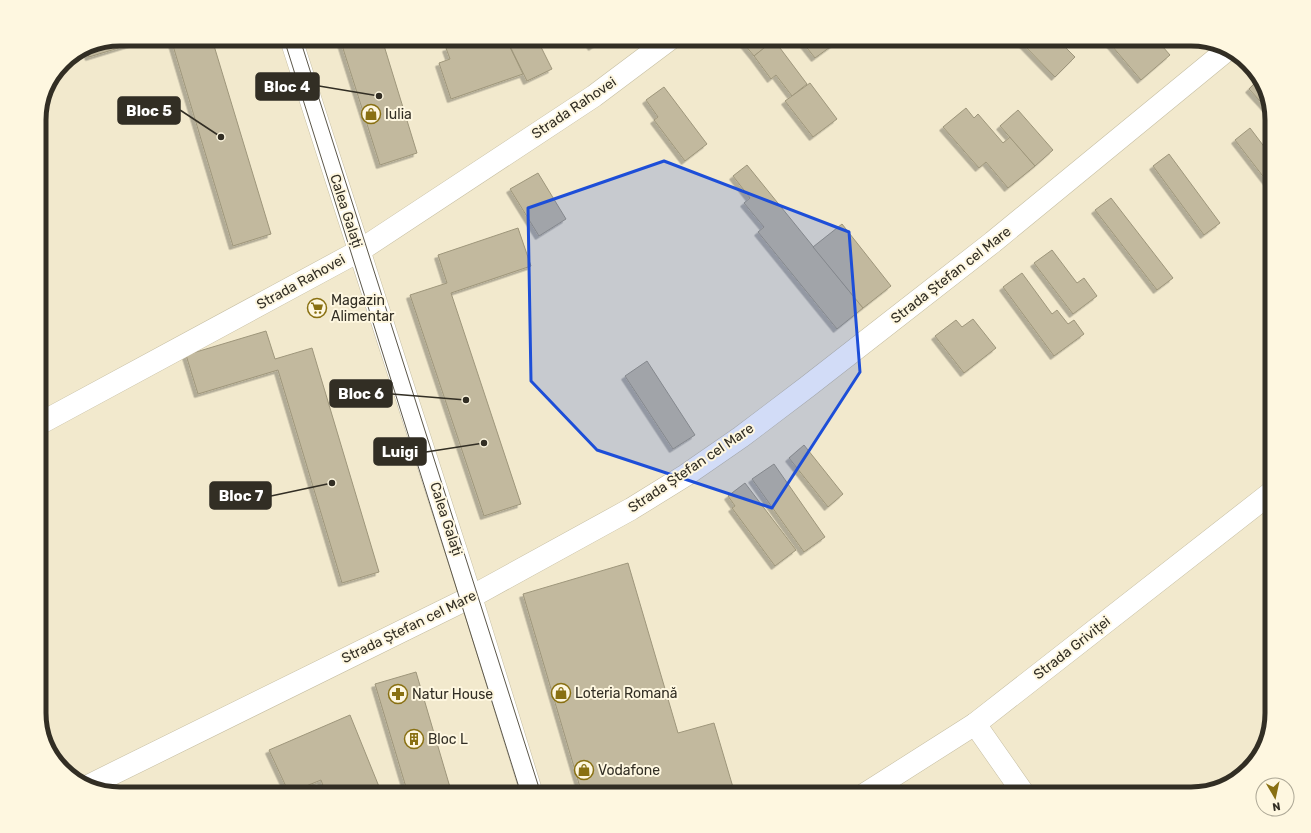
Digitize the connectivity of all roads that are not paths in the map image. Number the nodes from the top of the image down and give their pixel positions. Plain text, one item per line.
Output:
1 (293, 46) edge
2 (661, 46) edge
3 (1223, 53) edge
4 (359, 251) junction
5 (46, 420) edge
6 (1265, 497) edge
7 (471, 597) junction
8 (975, 724) junction
9 (95, 783) edge
10 (530, 787) edge
11 (876, 787) edge
12 (1019, 787) edge

1 - 4 street, Calea Galați
2 - 4 street, Strada Rahovei
3 - 7 street, Strada Ștefan cel Mare
4 - 5 street, Strada Rahovei
4 - 7 street, Calea Galați
6 - 8 street, Strada Griviței
7 - 9 street, Strada Ștefan cel Mare
7 - 10 street, Calea Galați
8 - 11 street, Strada Griviței
8 - 12 street

